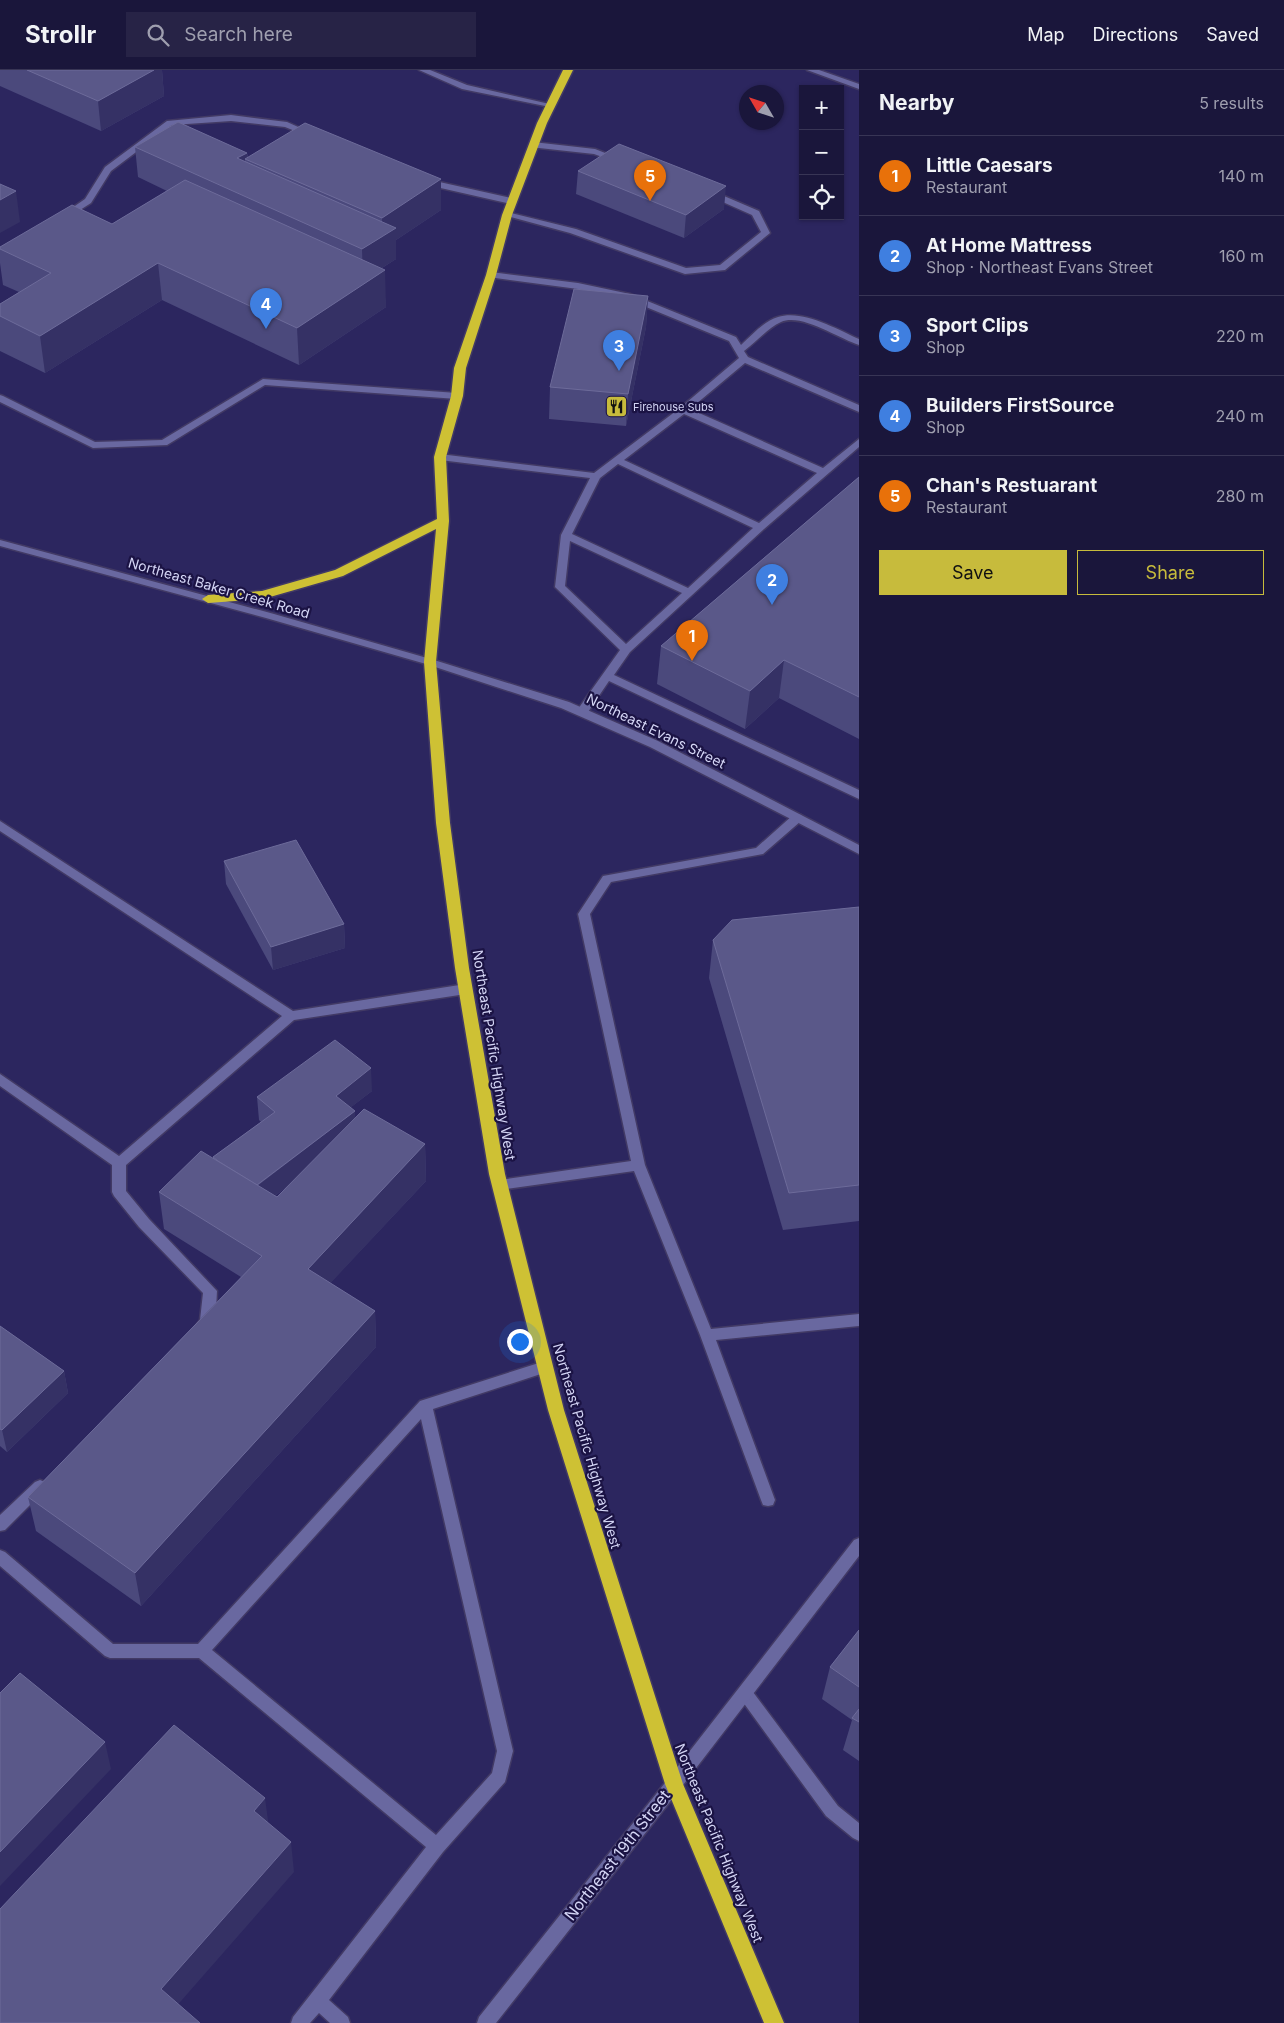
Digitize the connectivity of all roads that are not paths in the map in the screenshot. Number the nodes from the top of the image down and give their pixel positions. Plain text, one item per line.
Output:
1 (424, 70) edge
2 (568, 70) edge
3 (811, 70) edge
4 (859, 87) edge
5 (550, 105) junction
6 (314, 136) edge
7 (533, 145) junction
8 (632, 164) edge
9 (415, 177) edge
10 (704, 191) edge
11 (509, 208) junction
12 (57, 221) edge
13 (492, 275) junction
14 (859, 342) edge
15 (742, 355) junction
16 (457, 396) junction
17 (0, 398) edge
18 (859, 409) edge
19 (683, 410) junction
20 (859, 442) edge
21 (440, 457) junction
22 (618, 460) junction
23 (824, 472) junction
24 (596, 476) junction
25 (443, 521) junction
26 (760, 527) junction
27 (566, 535) junction
28 (0, 543) edge
29 (690, 593) junction
30 (208, 599) junction
31 (626, 650) junction
32 (430, 662) junction
33 (609, 676) junction
34 (582, 712) junction
35 (859, 794) edge
36 (797, 818) junction
37 (0, 825) edge
38 (857, 846) edge
39 (466, 989) junction
40 (291, 1016) junction
41 (0, 1079) edge
42 (118, 1163) junction
43 (638, 1165) junction
44 (500, 1185) junction
45 (859, 1320) edge
46 (707, 1335) junction
47 (192, 1336) edge
48 (545, 1367) junction
49 (425, 1405) junction
50 (50, 1476) edge
51 (768, 1500) dead end
52 (0, 1525) edge
53 (859, 1545) edge
54 (0, 1558) edge
55 (202, 1651) junction
56 (745, 1693) junction
57 (674, 1784) junction
58 (859, 1833) edge
59 (437, 1846) junction
60 (318, 2001) junction
61 (299, 2023) edge
62 (342, 2023) edge
63 (485, 2023) edge
64 (774, 2023) edge

1 - 5 street
2 - 5 highway, Northeast Pacific Highway West
3 - 4 street
5 - 7 highway, Northeast Pacific Highway West
6 - 12 street
7 - 8 street
7 - 11 highway, Northeast Pacific Highway West
9 - 11 street
10 - 11 street
11 - 13 highway, Northeast Pacific Highway West
13 - 15 street
13 - 16 highway, Northeast Pacific Highway West
14 - 15 street
15 - 18 street
15 - 19 street
16 - 17 street
16 - 21 highway, Northeast Pacific Highway West
19 - 22 street
19 - 23 street
20 - 23 street
21 - 24 street
21 - 25 highway, Northeast Pacific Highway West
22 - 24 street
22 - 26 street
23 - 26 street
24 - 27 street
25 - 30 highway
25 - 32 highway, Northeast Pacific Highway West
26 - 29 street
27 - 29 street
27 - 31 street
28 - 30 street, Northeast Baker Creek Road
29 - 31 street
30 - 32 street, Northeast Baker Creek Road
31 - 33 street
32 - 34 street, Northeast Evans Street
32 - 39 highway, Northeast Pacific Highway West
33 - 34 street
33 - 35 street
34 - 36 street, Northeast Evans Street
36 - 38 street, Northeast Evans Street
36 - 43 street
37 - 40 street
39 - 40 street
39 - 44 highway, Northeast Pacific Highway West
40 - 42 street
41 - 42 street
42 - 47 street
43 - 44 street
43 - 46 street
44 - 48 highway, Northeast Pacific Highway West
45 - 46 street
46 - 51 street
48 - 49 street
48 - 57 highway, Northeast Pacific Highway West
49 - 55 street
49 - 59 street
50 - 52 street
53 - 56 street, Northeast 19th Street
54 - 55 street
55 - 59 street
56 - 57 street, Northeast 19th Street
56 - 58 street
57 - 63 street, Northeast 19th Street
57 - 64 highway, Northeast Pacific Highway West
59 - 60 street
60 - 61 street
60 - 62 street

